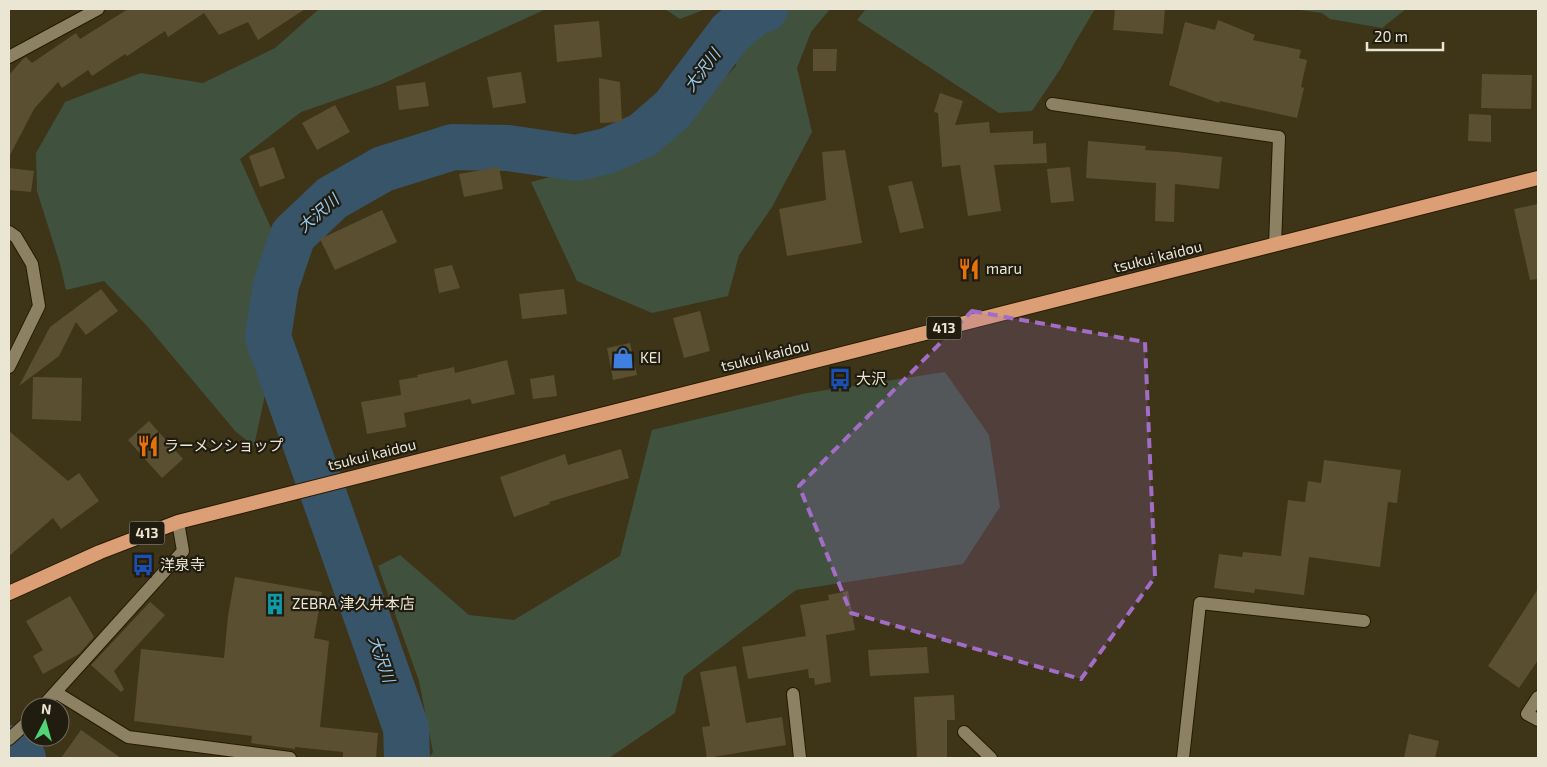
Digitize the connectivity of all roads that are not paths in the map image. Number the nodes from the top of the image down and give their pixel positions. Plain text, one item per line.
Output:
1 (98, 9) edge
2 (9, 57) edge
3 (1052, 104) dead end
4 (1538, 178) edge
5 (9, 232) edge
6 (1275, 244) junction
7 (9, 367) edge
8 (178, 522) junction
9 (9, 593) edge
10 (1364, 621) dead end
11 (56, 692) junction
12 (793, 694) dead end
13 (51, 697) edge
14 (1538, 697) edge
15 (1538, 720) edge
16 (20, 729) edge
17 (964, 732) dead end
18 (9, 739) edge
19 (290, 758) edge
20 (800, 758) edge
21 (991, 758) edge
22 (1183, 758) edge

1 - 2 street
3 - 6 street
4 - 6 highway, tsukui kaidou / 413
5 - 7 street
6 - 8 highway, tsukui kaidou / 413
8 - 9 highway, tsukui kaidou / 413
8 - 11 street
10 - 22 street
11 - 13 street
11 - 19 street
12 - 20 street
14 - 15 street
16 - 18 street
17 - 21 street

